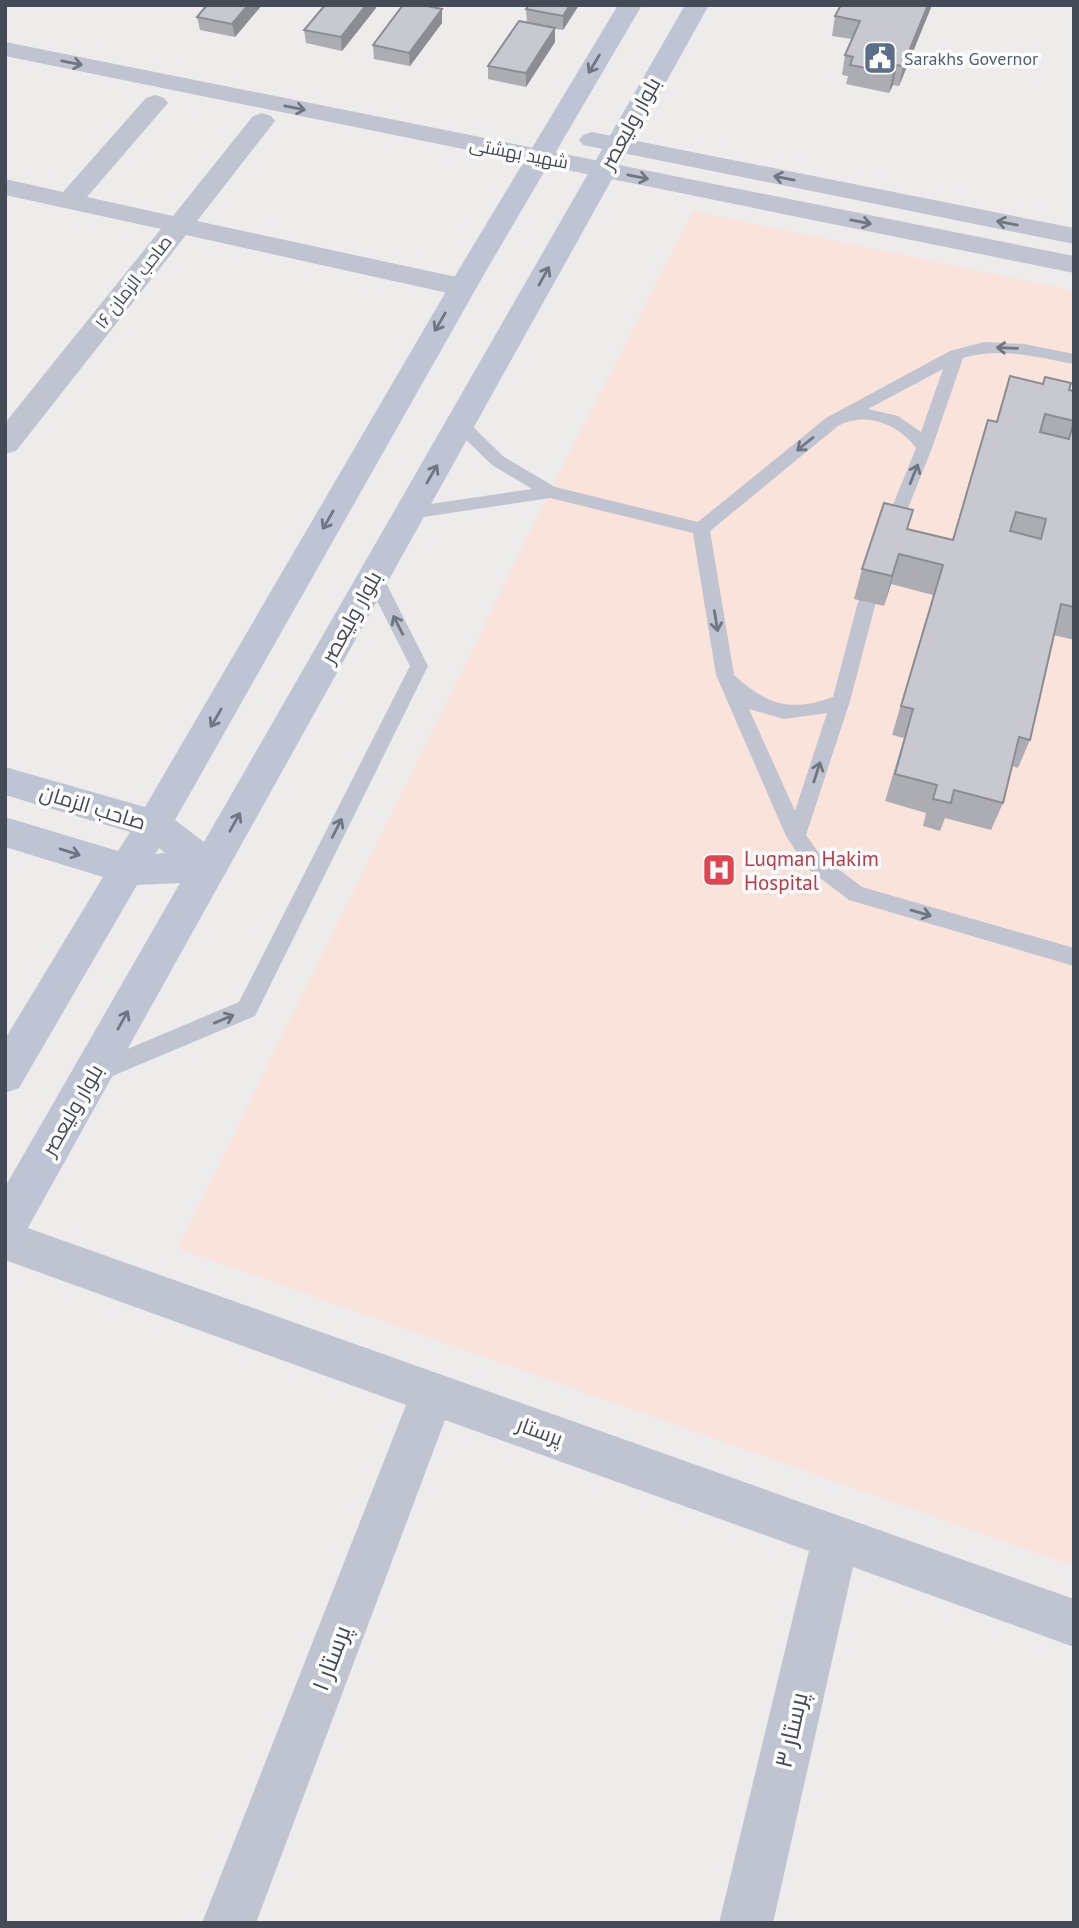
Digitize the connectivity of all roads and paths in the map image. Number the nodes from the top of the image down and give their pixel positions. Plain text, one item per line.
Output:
1 (630, 5) edge
2 (696, 5) edge
3 (5, 49) edge
4 (155, 103) dead end
5 (262, 121) dead end
6 (538, 139) junction
7 (610, 158) junction
8 (5, 187) edge
9 (69, 201) junction
10 (178, 225) junction
11 (1074, 236) edge
12 (1074, 265) edge
13 (461, 287) junction
14 (956, 355) junction
15 (1074, 359) edge
16 (832, 422) junction
17 (460, 424) junction
18 (5, 444) edge
19 (924, 448) junction
20 (550, 492) junction
21 (410, 513) junction
22 (701, 529) junction
23 (888, 537) edge
24 (374, 577) junction
25 (867, 602) edge
26 (725, 675) junction
27 (841, 701) junction
28 (5, 781) edge
29 (155, 825) junction
30 (5, 832) edge
31 (796, 836) junction
32 (209, 867) junction
33 (129, 870) junction
34 (1074, 957) edge
35 (93, 1074) junction
36 (5, 1075) edge
37 (5, 1228) edge
38 (5, 1240) edge
39 (433, 1393) junction
40 (836, 1538) junction
41 (1074, 1623) edge
42 (229, 1923) edge
43 (746, 1923) edge

1 -> 6 street
2 - 7 street, بلوار ولیعصر
3 -> 6 street, شهید بهشتی
4 - 9 street
5 - 10 street, صاحب الزمان ۱۶
6 - 7 street, شهید بهشتی
6 - 13 street
11 -> 7 street, شهید بهشتی
7 -> 12 street, شهید بهشتی
17 -> 7 street, بلوار ولیعصر
8 - 9 street
9 - 10 street
10 - 13 street
10 - 18 street, صاحب الزمان ۱۶
13 -> 29 street
15 -> 14 lane
14 - 16 lane
14 - 19 lane
16 - 19 lane
16 -> 22 lane
17 - 20 lane
21 -> 17 street, بلوار ولیعصر
23 -> 19 lane
20 - 21 lane
20 - 22 lane
21 - 24 street, بلوار ولیعصر
22 -> 26 lane
32 -> 24 street, بلوار ولیعصر
35 -> 24 lane
25 - 27 lane
26 - 27 lane
26 - 31 lane
31 -> 27 lane
28 - 29 street, صاحب الزمان
29 - 32 street, صاحب الزمان
29 - 33 street
30 -> 33 street
31 -> 34 lane
32 - 33 street
35 -> 32 street, بلوار ولیعصر
33 - 36 street
35 - 37 street, بلوار ولیعصر
38 - 39 street, پرستار
39 - 40 street, پرستار
39 - 42 street, پرستار ۱
40 - 41 street, پرستار
40 - 43 street, پرستار ۳

